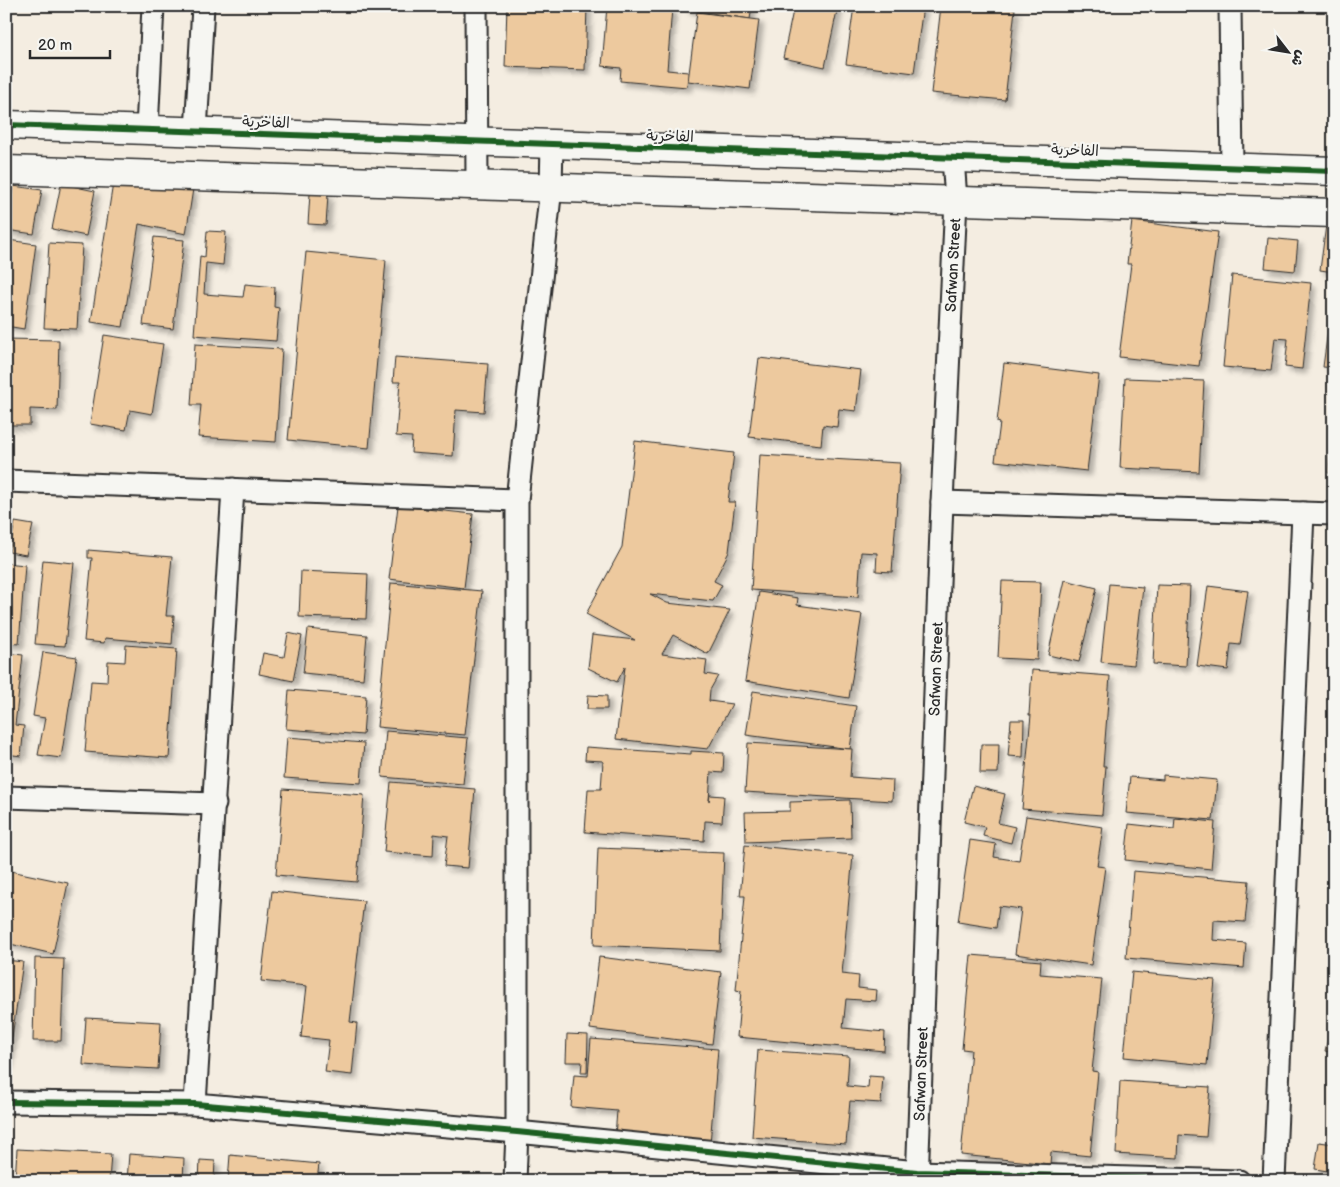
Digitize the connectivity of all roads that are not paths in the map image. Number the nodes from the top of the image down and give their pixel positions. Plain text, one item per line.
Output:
1 (153, 6) edge
2 (203, 6) edge
3 (476, 6) edge
4 (1230, 6) edge
5 (6, 125) edge
6 (147, 130) junction
7 (196, 132) junction
8 (475, 142) junction
9 (552, 144) junction
10 (953, 158) junction
11 (1232, 168) junction
12 (6, 170) edge
13 (1334, 171) edge
14 (477, 184) junction
15 (551, 187) junction
16 (956, 200) junction
17 (1334, 213) edge
18 (6, 481) edge
19 (233, 489) junction
20 (517, 500) junction
21 (942, 502) junction
22 (1303, 513) junction
23 (1334, 514) edge
24 (6, 797) edge
25 (215, 804) junction
26 (6, 1102) edge
27 (195, 1104) junction
28 (517, 1132) junction
29 (917, 1176) edge
30 (515, 1181) edge
31 (1239, 1181) edge
32 (1274, 1181) edge

1 - 6 street
2 - 7 street
3 - 8 street
4 - 11 street
5 - 6 street, الفاخرية
6 - 7 street, الفاخرية
7 - 8 street, الفاخرية
8 - 9 street, الفاخرية
8 - 14 street
9 - 10 street, الفاخرية
9 - 15 street
10 - 11 street, الفاخرية
10 - 16 street, Safwan Street
11 - 13 street, الفاخرية
12 - 14 street
14 - 15 street
15 - 16 street
15 - 20 street
16 - 17 street
16 - 21 street, Safwan Street
18 - 19 street
19 - 20 street
19 - 25 street
20 - 28 street
21 - 22 street
21 - 29 street, Safwan Street
22 - 23 street
22 - 32 street
24 - 25 street
25 - 27 street
26 - 27 street
27 - 28 street
28 - 29 street
28 - 30 street
29 - 31 street

